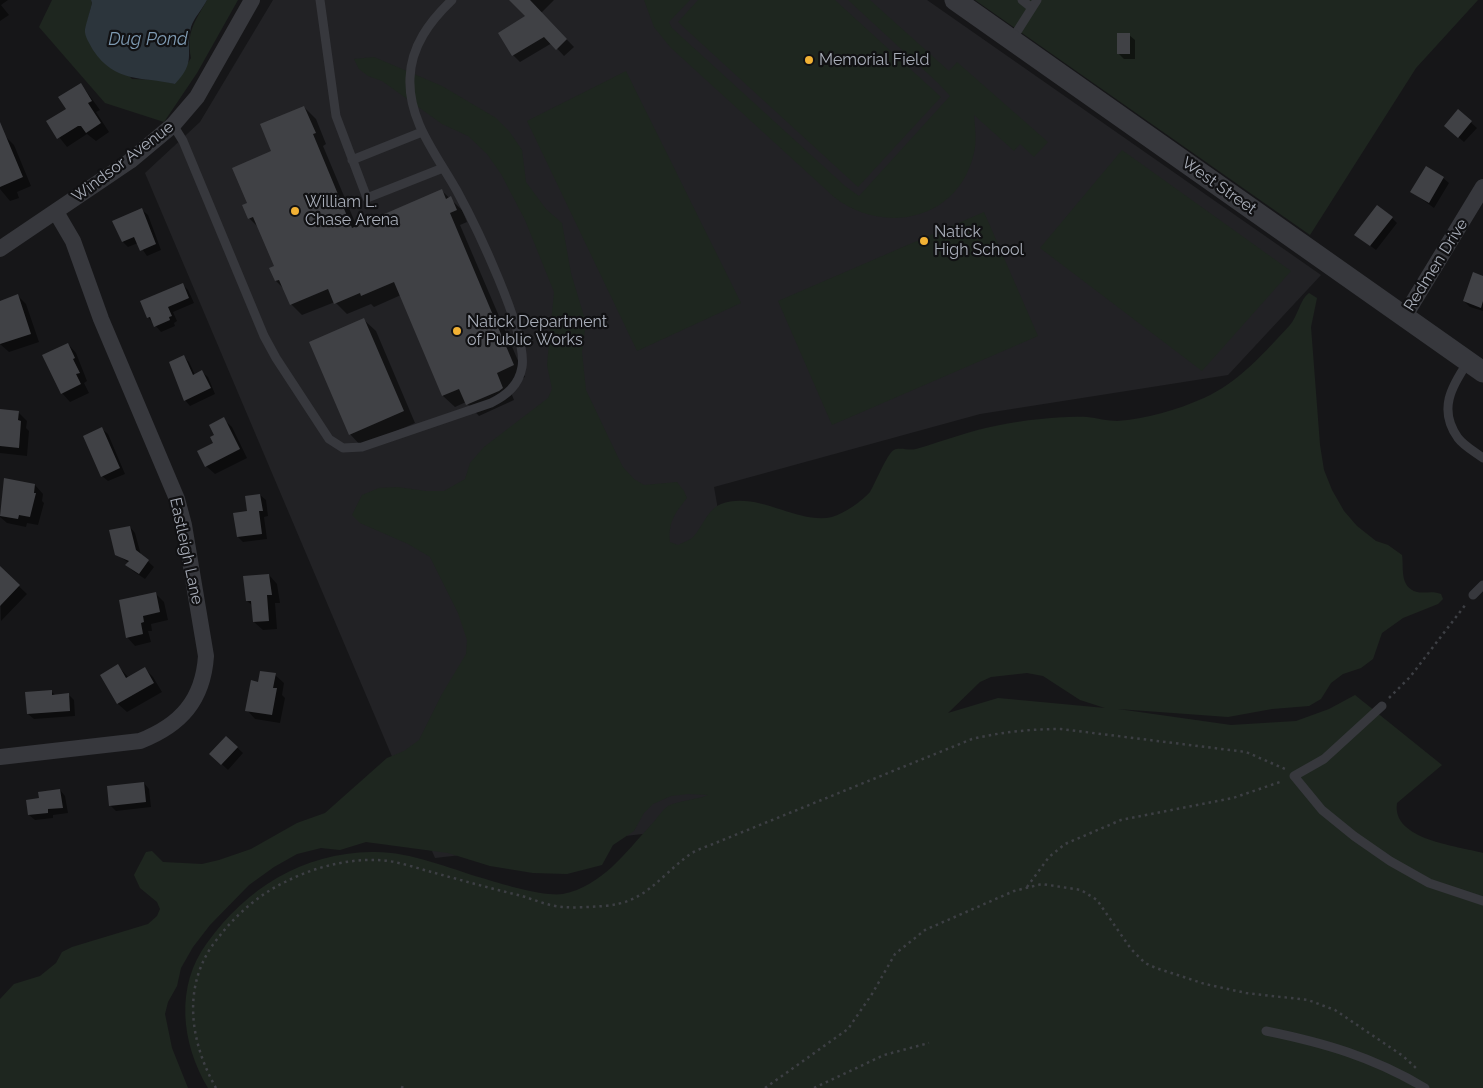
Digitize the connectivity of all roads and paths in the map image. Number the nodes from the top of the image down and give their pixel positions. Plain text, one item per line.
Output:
1 (252, 0) edge
2 (320, 0) edge
3 (452, 0) edge
4 (955, 0) edge
5 (1022, 0) edge
6 (1034, 4) edge
7 (1011, 41) junction
8 (173, 125) junction
9 (422, 132) junction
10 (352, 160) junction
11 (443, 168) junction
12 (1483, 187) edge
13 (56, 212) junction
14 (0, 249) edge
15 (1404, 317) junction
16 (1476, 367) edge
17 (1483, 458) edge
18 (1483, 585) edge
19 (1473, 595) joint
20 (1382, 706) joint
21 (0, 757) edge
22 (1294, 776) junction
23 (1028, 887) junction
24 (1483, 901) edge
25 (1266, 1031) dead end
26 (929, 1043) dead end
27 (1419, 1071) dead end
28 (216, 1088) edge
29 (765, 1088) edge
30 (814, 1088) edge
31 (1425, 1088) edge

1 - 8 street, Windsor Avenue
2 - 10 lane
3 - 9 lane
4 - 7 street, West Street
5 - 6 lane
6 - 7 lane
7 - 15 street, West Street
8 - 11 lane
8 - 13 street, Windsor Avenue
9 - 10 lane
9 - 11 lane
10 - 11 lane
12 - 15 street, Redmen Drive
13 - 14 street, Windsor Avenue
13 - 21 street, Eastleigh Lane
15 - 16 street, West Street
16 - 17 lane
18 - 19 lane
19 - 20 path
20 - 22 lane
22 - 23 path
22 - 24 lane
22 - 28 path
23 - 27 path
23 - 29 path
25 - 31 lane
26 - 30 path

